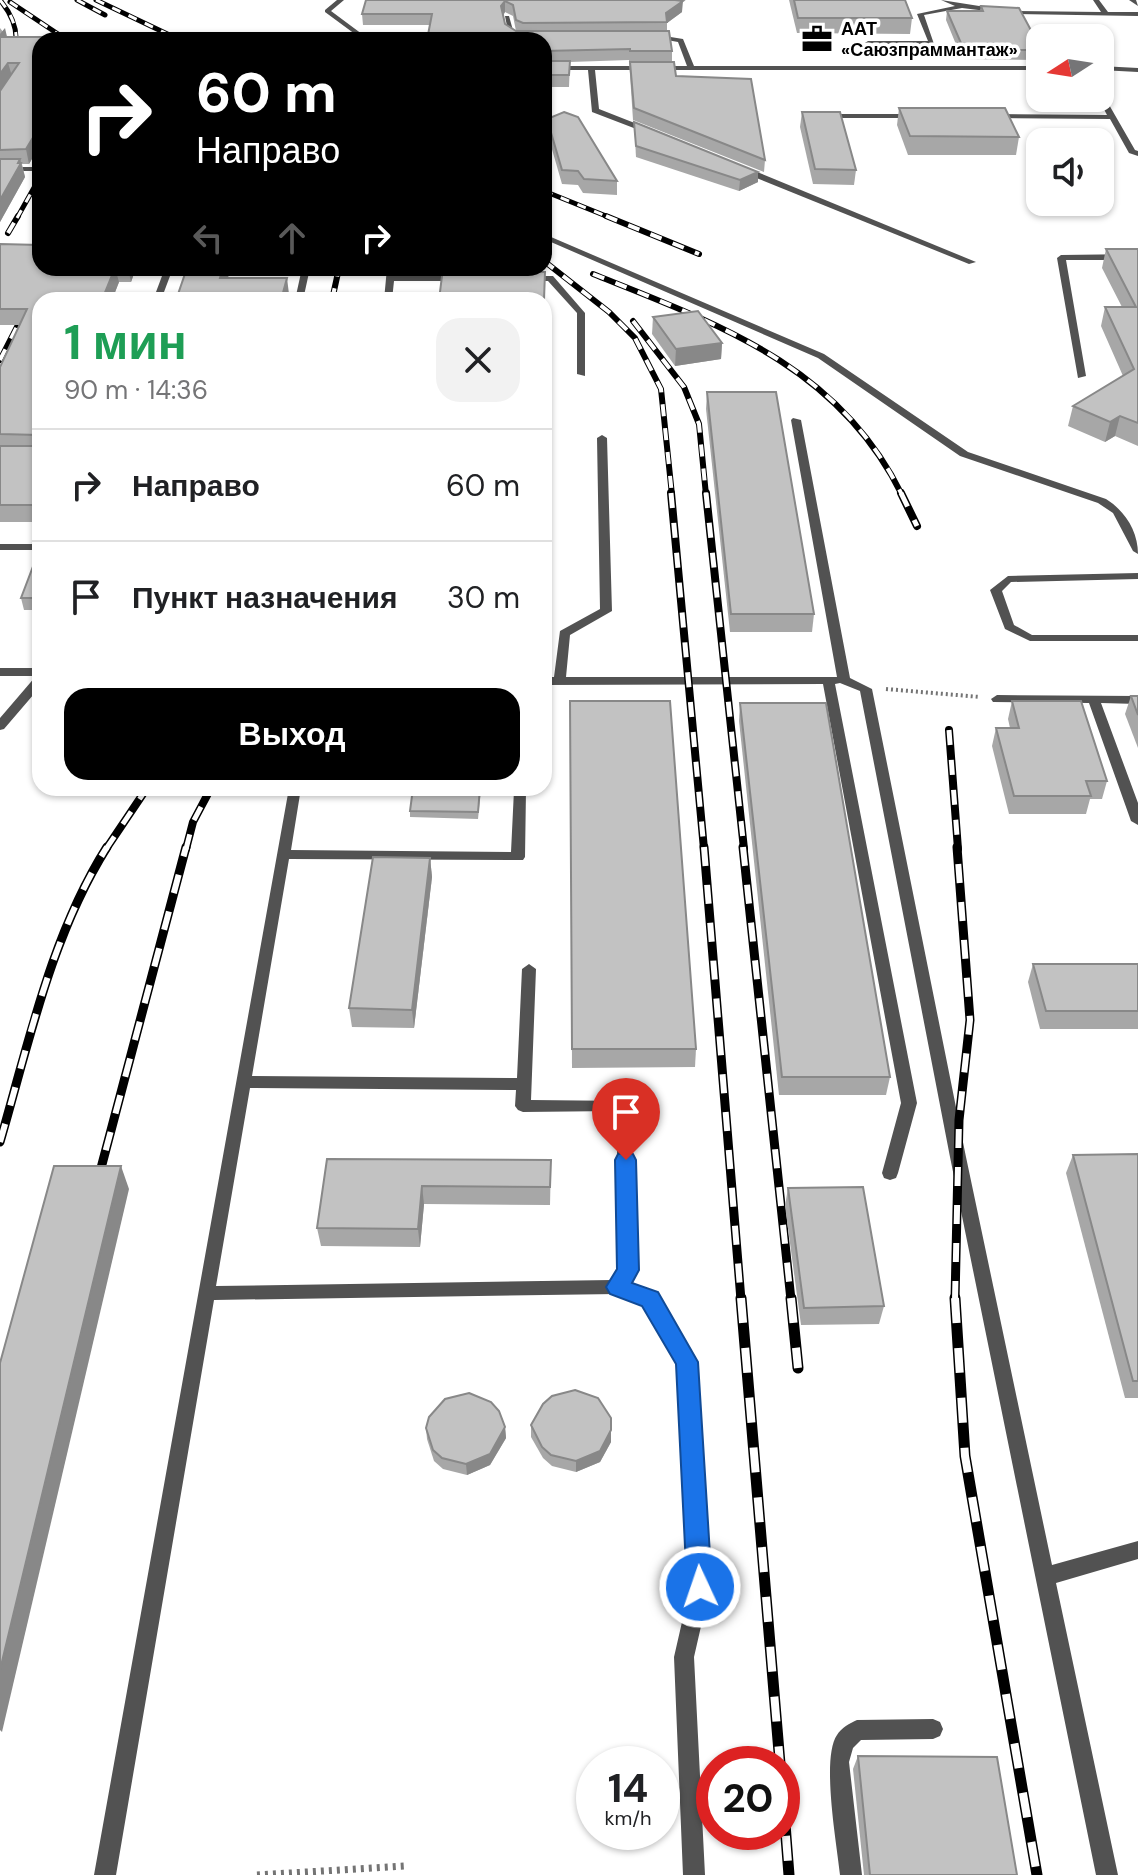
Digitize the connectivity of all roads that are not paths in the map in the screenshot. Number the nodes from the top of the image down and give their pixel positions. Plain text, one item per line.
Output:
1 (341, 0) edge
2 (944, 0) edge
3 (1096, 0) edge
4 (1132, 0) edge
5 (1138, 4) edge
6 (963, 6) junction
7 (1105, 13) junction
8 (1138, 14) edge
9 (507, 17) edge
10 (356, 32) edge
11 (510, 32) edge
12 (639, 36) edge
13 (868, 43) edge
14 (591, 67) junction
15 (691, 67) junction
16 (552, 68) edge
17 (1026, 68) edge
18 (1114, 69) edge
19 (1138, 70) edge
20 (1110, 112) edge
21 (818, 116) edge
22 (926, 116) edge
23 (988, 116) edge
24 (1113, 117) junction
25 (668, 139) edge
26 (1138, 154) edge
27 (726, 162) edge
28 (0, 169) edge
29 (32, 169) edge
30 (552, 239) edge
31 (1138, 257) edge
32 (972, 262) dead end
33 (438, 276) edge
34 (470, 278) edge
35 (518, 278) edge
36 (582, 374) dead end
37 (1081, 376) dead end
38 (796, 420) dead end
39 (602, 438) dead end
40 (0, 547) edge
41 (32, 547) edge
42 (1138, 551) edge
43 (1138, 576) edge
44 (1138, 638) edge
45 (0, 672) edge
46 (32, 672) edge
47 (836, 680) junction
48 (552, 681) edge
49 (560, 681) junction
50 (32, 688) edge
51 (997, 699) road end
52 (1093, 699) junction
53 (1138, 700) edge
54 (0, 726) edge
55 (294, 796) edge
56 (520, 796) edge
57 (1138, 821) edge
58 (283, 854) junction
59 (529, 969) dead end
60 (244, 1082) junction
61 (524, 1084) junction
62 (890, 1173) dead end
63 (617, 1287) junction
64 (207, 1293) junction
65 (1138, 1550) edge
66 (1045, 1577) junction
67 (933, 1729) dead end
68 (105, 1875) edge
69 (694, 1875) edge
70 (851, 1875) edge
71 (1107, 1875) edge

1 - 10 lane
2 - 6 lane
3 - 7 lane
4 - 5 lane
6 - 7 lane
6 - 13 lane
7 - 8 lane
9 - 11 lane
12 - 15 lane
14 - 15 lane
14 - 16 lane
14 - 25 lane
15 - 17 lane
18 - 19 lane
20 - 24 lane
21 - 22 lane
23 - 24 lane
24 - 26 lane
27 - 32 lane
28 - 29 lane
30 - 42 lane
31 - 37 lane
33 - 34 lane
35 - 36 lane
38 - 47 lane
39 - 49 lane
40 - 41 lane
43 - 44 lane
45 - 46 lane
47 - 49 lane
47 - 62 lane
47 - 66 lane
48 - 49 lane
50 - 54 lane
51 - 52 lane
52 - 53 lane
52 - 57 lane
55 - 58 lane
56 - 58 lane
58 - 60 lane
59 - 61 lane
60 - 61 lane
60 - 64 lane
61 - 63 lane
63 - 64 lane
63 - 69 lane
64 - 68 lane
65 - 66 lane
66 - 71 lane
67 - 70 lane

